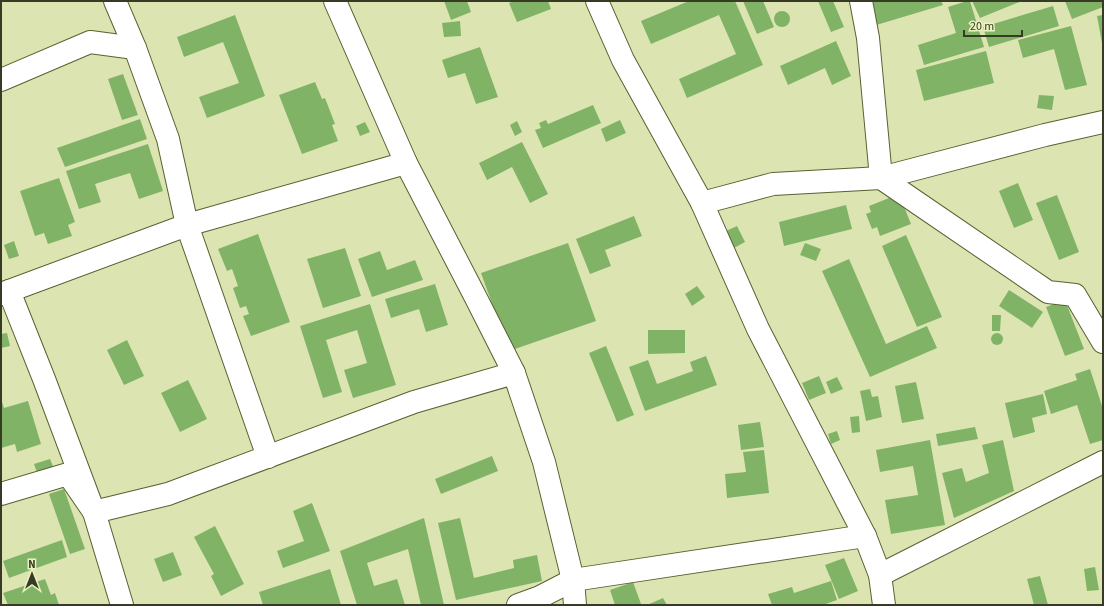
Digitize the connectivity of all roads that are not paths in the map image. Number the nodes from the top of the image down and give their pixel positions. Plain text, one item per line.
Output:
1 (115, 1) edge
2 (335, 1) edge
3 (597, 1) edge
4 (861, 1) edge
5 (135, 48) junction
6 (1, 80) edge
7 (1103, 122) edge
8 (406, 163) junction
9 (881, 178) junction
10 (702, 203) junction
11 (187, 225) junction
12 (5, 293) edge
13 (1103, 342) edge
14 (514, 374) junction
15 (268, 457) junction
16 (1103, 462) edge
17 (1, 494) edge
18 (94, 512) junction
19 (865, 536) junction
20 (880, 575) junction
21 (573, 580) junction
22 (122, 605) edge
23 (518, 605) edge
24 (575, 605) edge
25 (884, 605) edge

1 - 5 street
2 - 8 street
3 - 10 street
4 - 9 street
5 - 6 street
5 - 11 street
7 - 9 street
8 - 11 street
8 - 14 street
9 - 10 street
9 - 13 street
10 - 19 street
11 - 12 street
11 - 15 street
12 - 18 street
14 - 15 street
14 - 21 street
15 - 18 street
16 - 20 street
17 - 18 street
18 - 22 street
19 - 20 street
19 - 21 street
20 - 25 street
21 - 23 street
21 - 24 street

